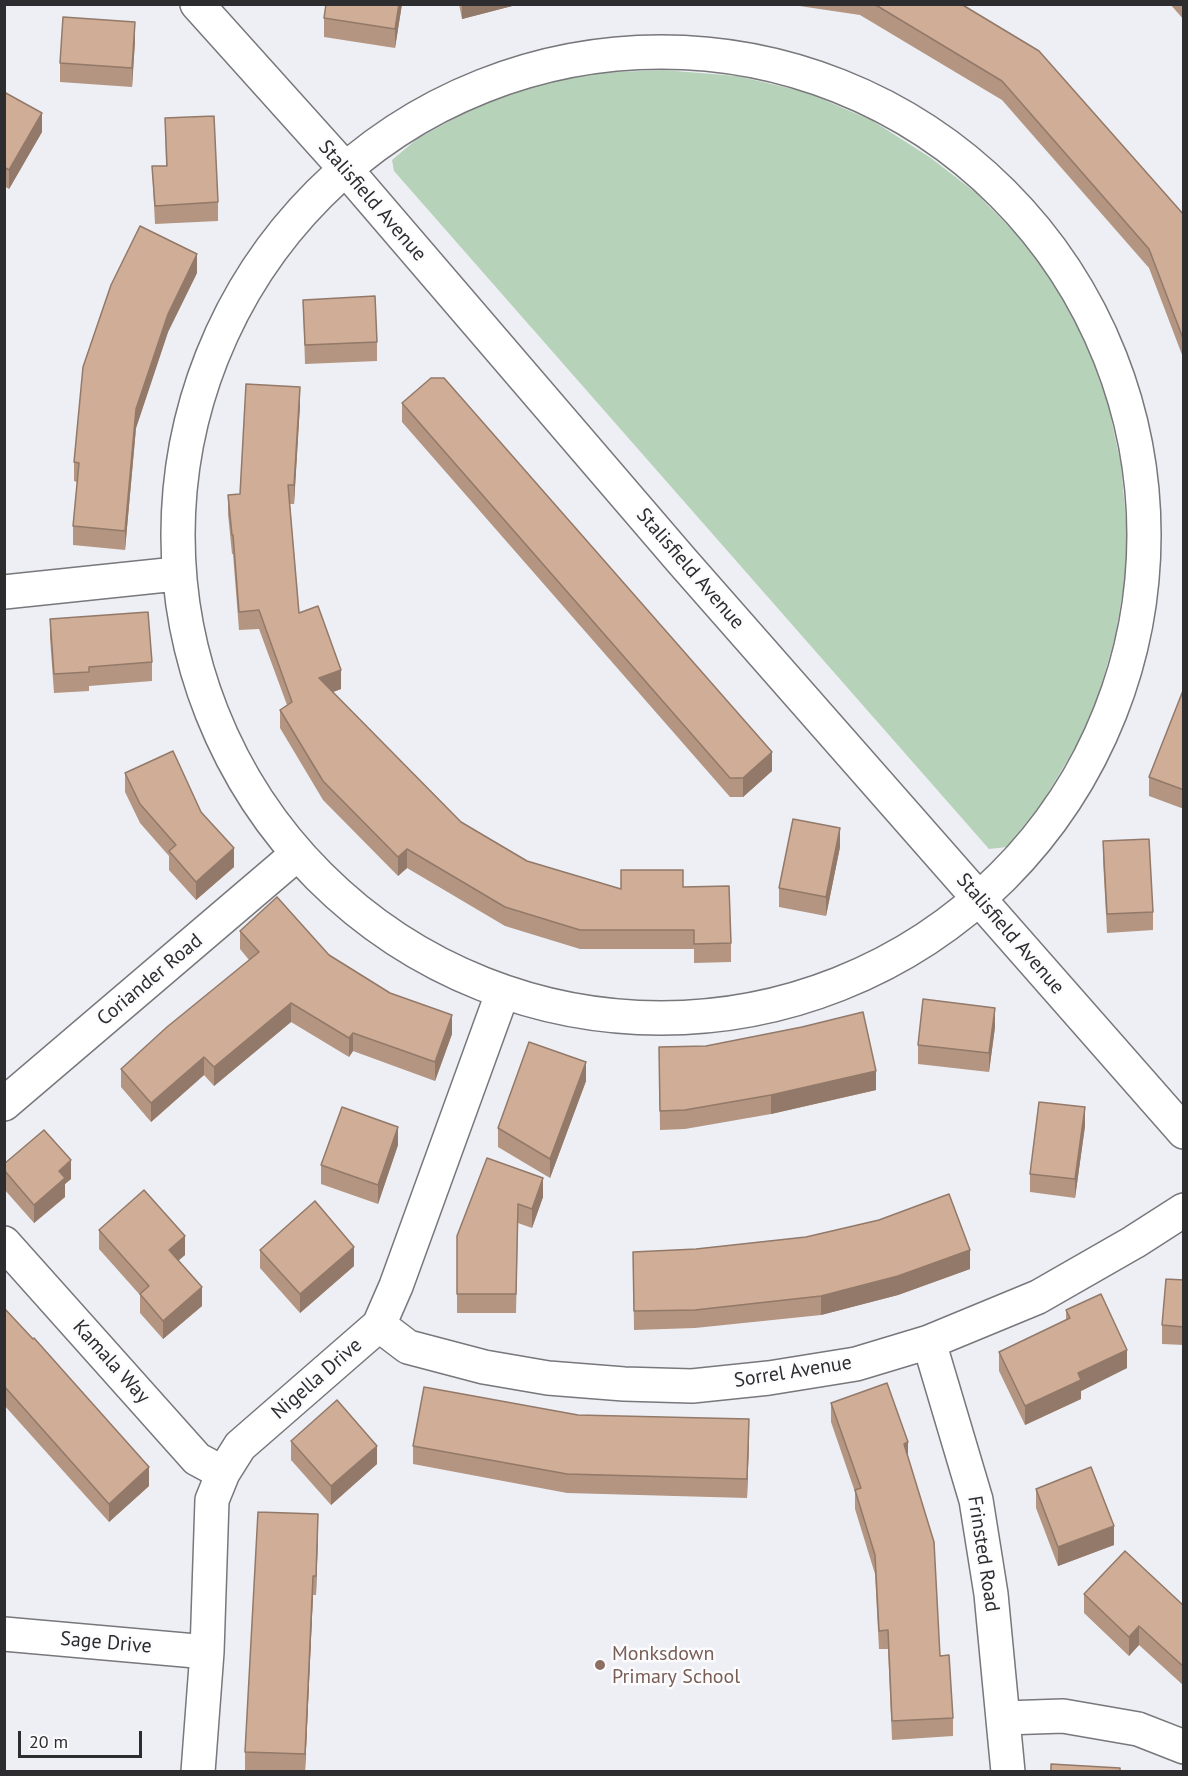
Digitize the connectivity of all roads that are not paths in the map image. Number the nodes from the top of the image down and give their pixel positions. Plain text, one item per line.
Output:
1 (197, 4) edge
2 (349, 173) junction
3 (176, 574) junction
4 (4, 592) edge
5 (296, 855) junction
6 (982, 902) junction
7 (502, 994) junction
8 (4, 1104) edge
9 (1184, 1132) edge
10 (1184, 1210) edge
11 (4, 1243) edge
12 (379, 1325) junction
13 (929, 1342) junction
14 (223, 1473) junction
15 (4, 1634) edge
16 (207, 1652) junction
17 (1004, 1718) junction
18 (1184, 1747) edge
19 (198, 1772) edge
20 (1008, 1772) edge

1 - 2 street, Stalisfield Avenue
2 - 3 street
2 - 6 street, Stalisfield Avenue
2 - 6 street
3 - 4 street
3 - 5 street
5 - 7 street
5 - 8 street, Coriander Road
6 - 7 street
6 - 9 street, Stalisfield Avenue
7 - 12 street, Nigella Drive
10 - 13 street, Sorrel Avenue
11 - 14 street, Kamala Way
12 - 13 street, Sorrel Avenue
12 - 14 street, Nigella Drive
13 - 17 street, Frinsted Road
14 - 16 street, Nigella Drive
15 - 16 street, Sage Drive
16 - 19 street, Nigella Drive
17 - 18 street
17 - 20 street, Frinsted Road

